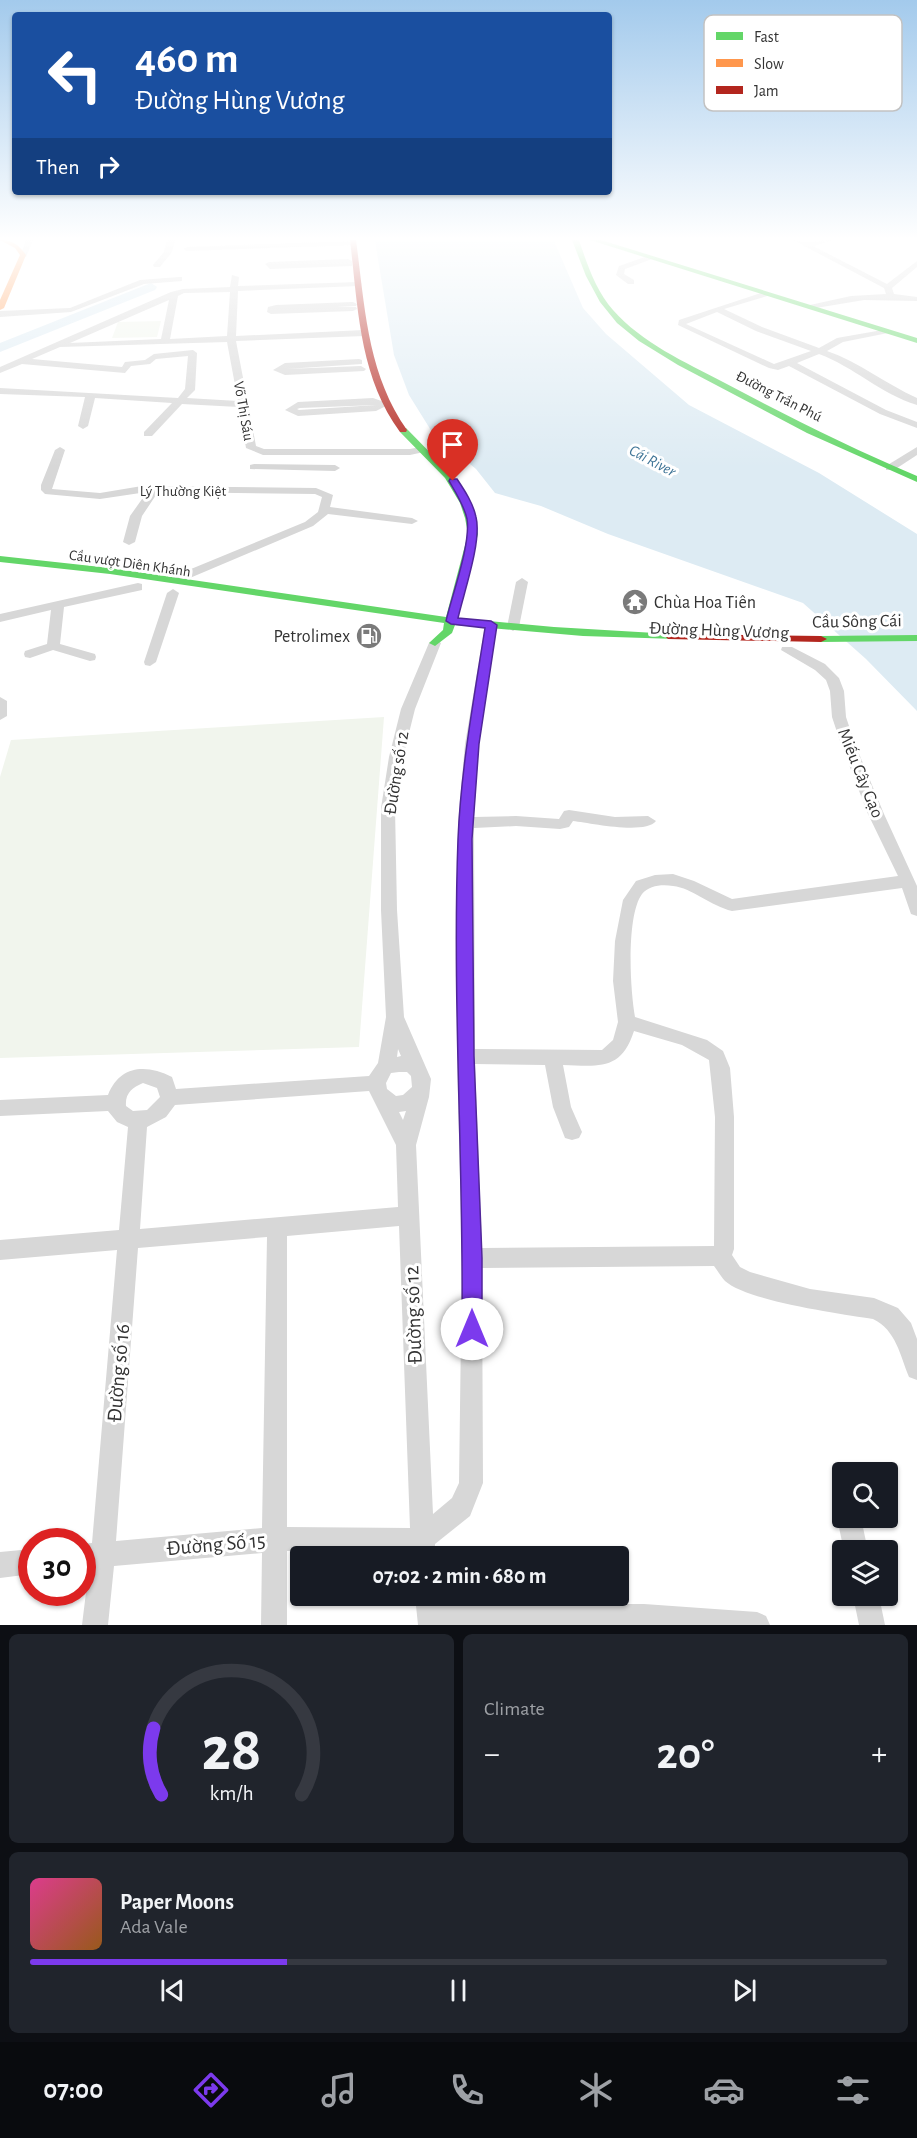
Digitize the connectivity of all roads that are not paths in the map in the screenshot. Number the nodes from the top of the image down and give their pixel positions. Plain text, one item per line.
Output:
1 (123, 316) edge
2 (170, 316) edge
3 (232, 316) edge
4 (355, 316) edge
5 (358, 316) edge
6 (615, 316) edge
7 (699, 316) edge
8 (731, 316) edge
9 (838, 316) edge
10 (885, 332) junction
11 (360, 333) junction
12 (913, 338) edge
13 (231, 339) junction
14 (165, 341) junction
15 (52, 346) junction
16 (820, 350) junction
17 (19, 361) junction
18 (791, 363) junction
19 (360, 366) junction
20 (0, 370) edge
21 (0, 391) edge
22 (91, 394) junction
23 (906, 398) junction
24 (179, 401) junction
25 (917, 402) edge
26 (242, 404) junction
27 (378, 405) junction
28 (876, 408) junction
29 (917, 425) edge
30 (83, 426) dead end
31 (148, 434) dead end
32 (60, 450) dead end
33 (917, 450) edge
34 (415, 451) junction
35 (263, 452) junction
36 (254, 467) junction
37 (335, 468) dead end
38 (890, 468) junction
39 (917, 479) edge
40 (154, 490) junction
41 (244, 491) junction
42 (324, 510) junction
43 (412, 521) dead end
44 (129, 542) dead end
45 (0, 559) edge
46 (0, 566) edge
47 (0, 573) edge
48 (178, 579) junction
49 (522, 582) dead end
50 (138, 587) junction
51 (173, 592) junction
52 (58, 606) junction
53 (316, 607) junction
54 (0, 618) edge
55 (513, 627) junction
56 (441, 629) junction
57 (490, 630) junction
58 (917, 638) edge
59 (53, 646) junction
60 (795, 647) junction
61 (917, 649) edge
62 (30, 654) dead end
63 (90, 657) dead end
64 (150, 662) dead end
65 (0, 701) edge
66 (0, 716) edge
67 (648, 821) dead end
68 (466, 823) junction
69 (907, 881) junction
70 (917, 910) edge
71 (395, 1017) junction
72 (627, 1022) junction
73 (466, 1056) junction
74 (553, 1059) junction
75 (415, 1068) junction
76 (381, 1083) junction
77 (420, 1093) junction
78 (169, 1097) junction
79 (115, 1103) junction
80 (0, 1108) edge
81 (138, 1121) junction
82 (572, 1132) dead end
83 (406, 1145) junction
84 (409, 1216) junction
85 (278, 1227) junction
86 (0, 1250) edge
87 (720, 1255) junction
88 (472, 1258) junction
89 (917, 1369) edge
90 (96, 1528) edge
91 (276, 1539) junction
92 (390, 1546) edge
93 (422, 1546) edge
94 (424, 1546) edge
95 (96, 1555) edge
96 (18, 1562) edge
97 (0, 1564) edge
98 (94, 1606) edge
99 (868, 1606) edge
100 (430, 1613) edge
101 (95, 1625) edge
102 (274, 1625) edge
103 (757, 1625) edge
104 (872, 1625) edge

1 - 15 street
2 - 14 street
3 - 13 street, Võ Thị Sáu
4 - 11 main road
5 - 11 main road
6 - 38 main road, Đường Trần Phú
7 - 18 street
8 - 16 street
9 - 10 main road
10 - 12 main road
10 - 16 street
11 - 13 street
11 - 19 main road
11 - 27 main road
13 - 14 street
13 - 26 street, Võ Thị Sáu
14 - 15 street
15 - 17 street
16 - 18 street
16 - 23 street
17 - 20 street
17 - 24 street
18 - 28 street
19 - 19 street
19 - 27 main road
21 - 22 street
22 - 24 street
22 - 30 street
23 - 25 street
23 - 28 street
24 - 26 street
24 - 31 street
26 - 35 street, Võ Thị Sáu
27 - 27 street
27 - 34 main road
28 - 29 street
32 - 40 street, Lý Thường Kiệt
33 - 38 street
34 - 35 street, Võ Thị Sáu
34 - 56 main road
35 - 36 street
36 - 37 street
36 - 41 street
38 - 39 main road, Đường Trần Phú
40 - 41 street, Lý Thường Kiệt
40 - 44 street
41 - 42 street, Lý Thường Kiệt
42 - 43 street
42 - 48 street
45 - 48 main road
46 - 53 main road, Cầu vượt Diên Khánh
47 - 50 main road
48 - 53 main road
49 - 55 street
50 - 51 main road
50 - 52 street
51 - 53 main road
51 - 64 street
52 - 54 street
52 - 59 street
53 - 56 main road, Đường Hùng Vương
55 - 57 main road, Đường Hùng Vương
55 - 60 main road, Đường Hùng Vương
56 - 57 main road, Đường Hùng Vương
56 - 71 street, Đường số 12
57 - 60 main road, Đường Hùng Vương
57 - 68 street
58 - 60 main road, Cầu Sông Cái
59 - 62 street
59 - 63 street
60 - 61 main road, Cầu Sông Cái
60 - 69 street, Miếu Cây Gạo
65 - 66 street
67 - 68 street
68 - 73 street
69 - 70 street, Miếu Cây Gạo
69 - 72 street
71 - 75 street, Đường số 12
71 - 76 street, Đường số 12
72 - 74 street
72 - 87 street
73 - 74 street
73 - 88 street
74 - 82 street
75 - 76 street
75 - 77 street
76 - 77 street
76 - 78 street
76 - 83 street
77 - 83 street, Đường số 12
78 - 79 street
78 - 81 street
79 - 80 street
79 - 81 street
81 - 90 street, Đường số 16
83 - 84 street, Đường số 12
84 - 85 street
84 - 93 street, Đường số 12
85 - 86 street
85 - 91 street
87 - 88 street
87 - 89 street
88 - 94 street
91 - 92 street, Đường Số 15
91 - 95 street, Đường Số 15
91 - 102 street
96 - 97 street
98 - 101 street, Đường số 16
99 - 104 street
100 - 103 street

